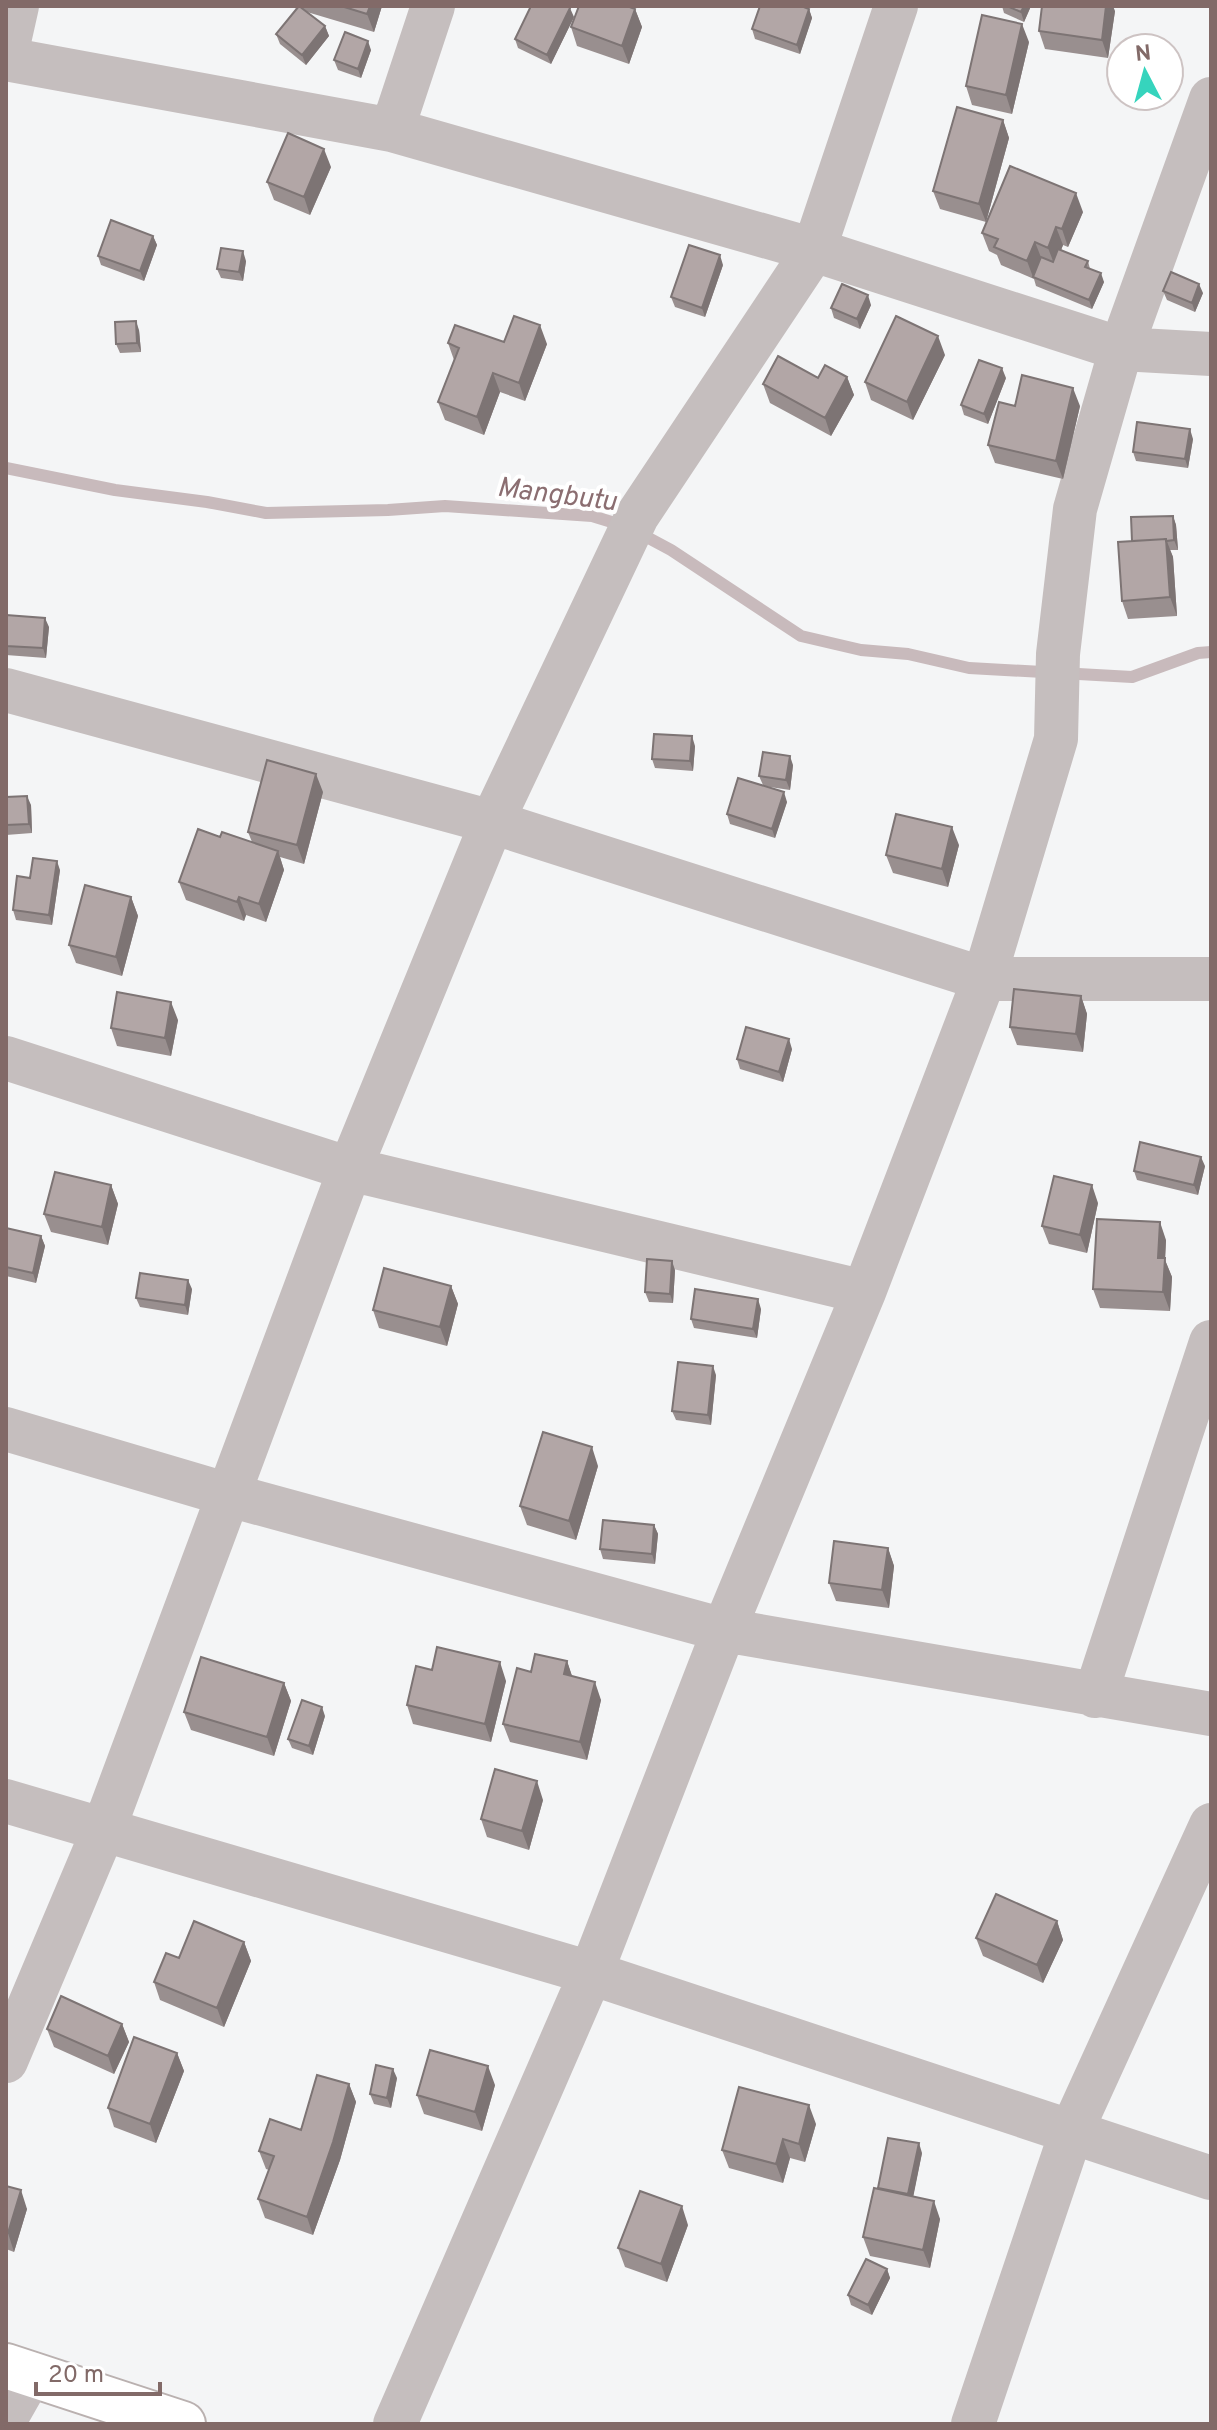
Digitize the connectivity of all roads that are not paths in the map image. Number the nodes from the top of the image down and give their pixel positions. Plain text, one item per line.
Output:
1 (17, 6) edge
2 (433, 6) edge
3 (896, 6) edge
4 (6, 57) edge
5 (1211, 99) edge
6 (392, 130) junction
7 (814, 250) junction
8 (1121, 349) junction
9 (1211, 354) edge
10 (6, 690) edge
11 (492, 822) junction
12 (984, 979) junction
13 (1211, 979) edge
14 (6, 1058) edge
15 (350, 1169) junction
16 (864, 1292) junction
17 (1211, 1342) edge
18 (6, 1429) edge
19 (229, 1495) junction
20 (724, 1630) junction
21 (1095, 1696) junction
22 (1211, 1714) edge
23 (6, 1801) edge
24 (1211, 1825) edge
25 (103, 1831) junction
26 (591, 1973) junction
27 (6, 2061) edge
28 (1072, 2130) junction
29 (1211, 2178) edge
30 (19, 2370) edge
31 (6, 2418) edge
32 (183, 2424) edge
33 (395, 2424) edge
34 (973, 2424) edge

1 - 4 street
2 - 6 street
3 - 7 street
4 - 6 street
5 - 8 street
6 - 7 street
7 - 8 street
7 - 11 street
8 - 9 street
8 - 12 street
10 - 11 street
11 - 12 street
11 - 15 street
12 - 13 street
12 - 16 street
14 - 15 street
15 - 16 street
15 - 19 street
16 - 20 street
17 - 21 street
18 - 19 street
19 - 20 street
19 - 25 street
20 - 21 street
20 - 26 street
21 - 22 street
23 - 25 street
24 - 28 street
25 - 26 street
25 - 27 street
26 - 28 street
26 - 33 street
28 - 29 street
28 - 34 street
30 - 31 street
30 - 32 street

